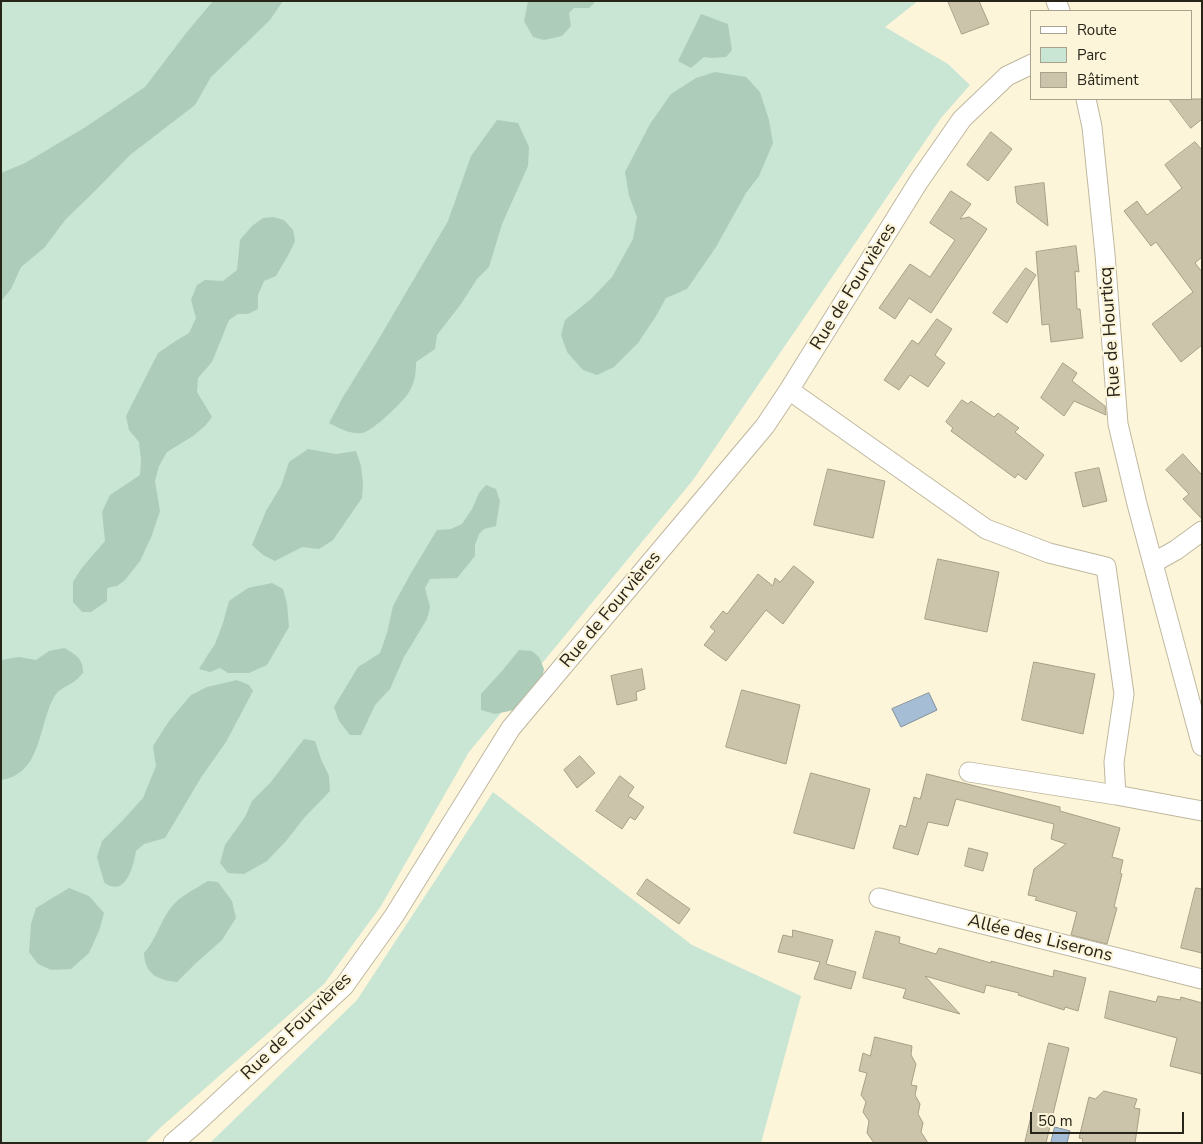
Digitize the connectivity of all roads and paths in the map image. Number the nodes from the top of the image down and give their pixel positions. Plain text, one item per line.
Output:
1 (1030, 65) edge
2 (1086, 100) edge
3 (789, 390) junction
4 (1202, 531) edge
5 (1153, 563) junction
6 (1202, 746) edge
7 (969, 772) dead end
8 (1116, 795) junction
9 (1202, 811) edge
10 (879, 898) dead end
11 (1202, 979) edge
12 (173, 1143) edge

1 - 3 street, Rue de Fourvières
2 - 5 street, Rue de Hourticq
3 - 8 street
3 - 12 street, Rue de Fourvières
4 - 5 street
5 - 6 street, Rue de Hourticq
7 - 8 street
8 - 9 street
10 - 11 street, Allée des Liserons

